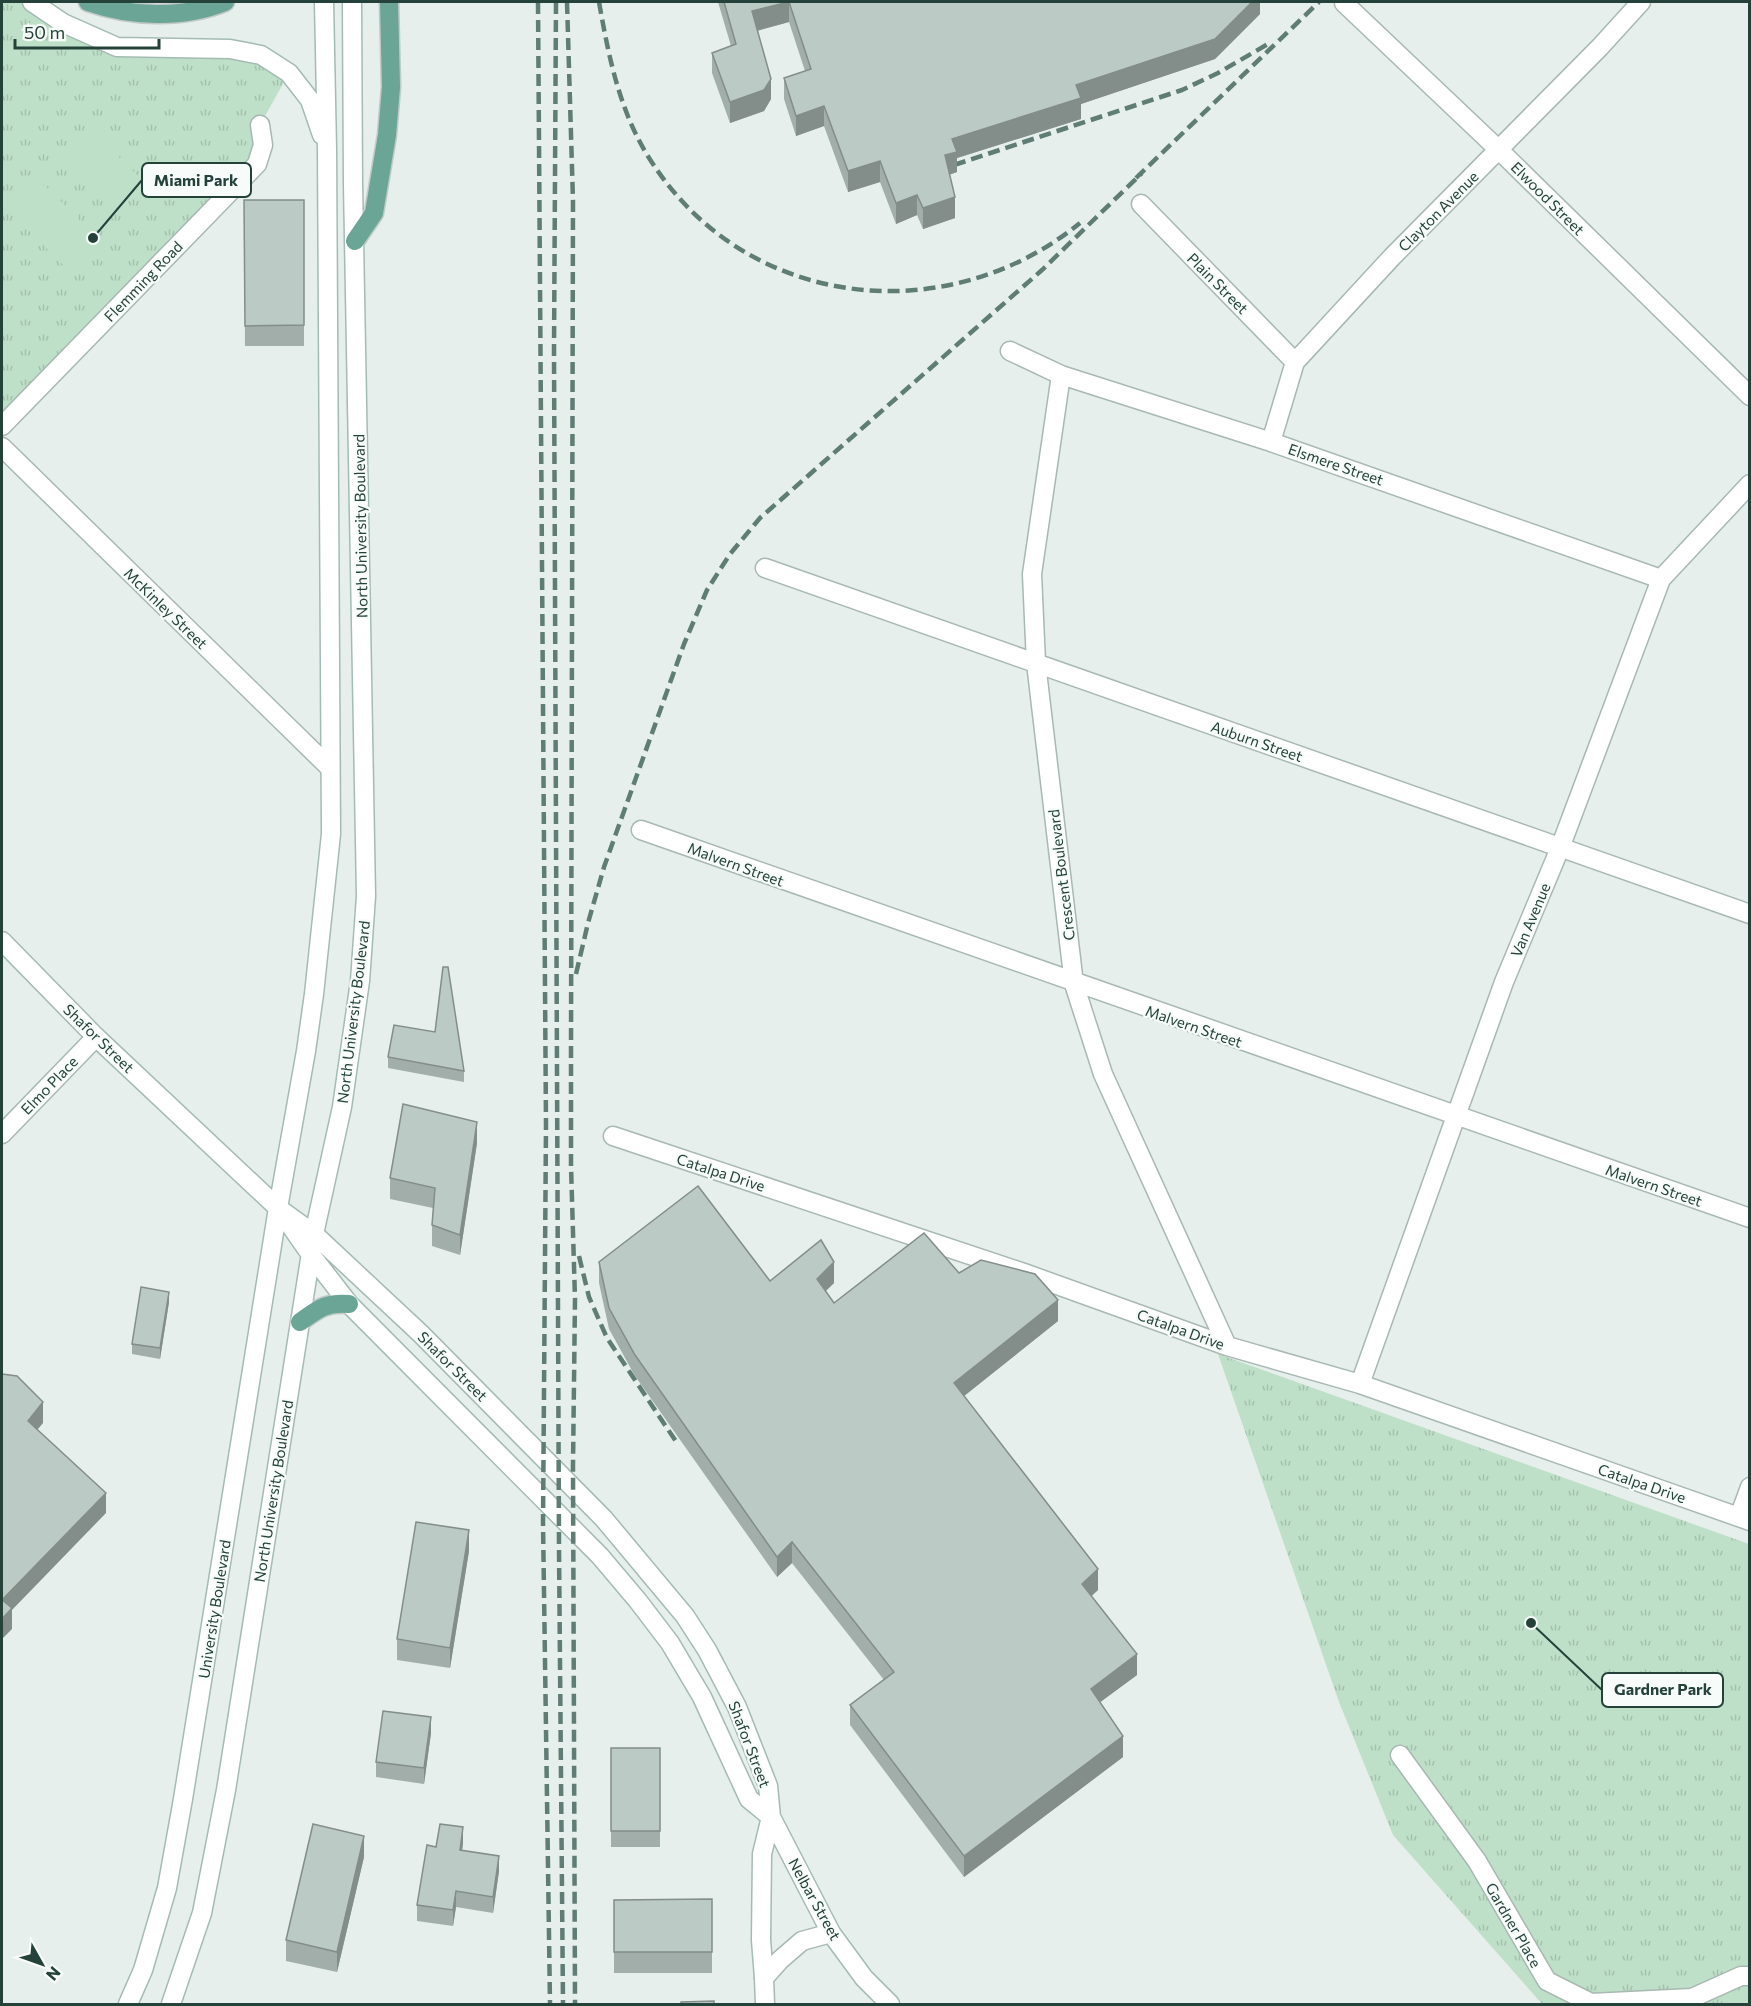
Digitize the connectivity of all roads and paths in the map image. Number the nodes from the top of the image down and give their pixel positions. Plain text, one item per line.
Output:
1 (32, 2) edge
2 (88, 2) edge
3 (171, 2) edge
4 (225, 2) edge
5 (324, 2) edge
6 (352, 2) edge
7 (389, 2) edge
8 (1641, 2) edge
9 (1344, 3) dead end
10 (191, 10) junction
11 (260, 125) dead end
12 (327, 149) junction
13 (1499, 150) junction
14 (1141, 204) dead end
15 (355, 241) junction
16 (1011, 351) dead end
17 (1295, 362) junction
18 (1061, 375) junction
19 (1749, 396) edge
20 (2, 426) edge
21 (1271, 442) junction
22 (2, 447) edge
23 (1749, 484) edge
24 (765, 568) dead end
25 (1661, 579) junction
26 (1036, 663) junction
27 (330, 768) junction
28 (641, 830) dead end
29 (1560, 848) junction
30 (1749, 914) edge
31 (2, 941) edge
32 (1074, 984) junction
33 (96, 1037) junction
34 (1457, 1118) junction
35 (2, 1134) edge
36 (613, 1136) dead end
37 (278, 1208) junction
38 (1749, 1218) edge
39 (314, 1234) junction
40 (311, 1255) junction
41 (349, 1304) junction
42 (300, 1322) junction
43 (1227, 1346) junction
44 (1360, 1384) junction
45 (1749, 1487) edge
46 (1744, 1519) edge
47 (1400, 1755) dead end
48 (771, 1817) junction
49 (831, 1933) junction
50 (1749, 1976) edge
51 (764, 1978) junction
52 (128, 2004) edge
53 (171, 2004) edge
54 (765, 2004) edge
55 (890, 2004) edge

1 - 12 street
2 - 10 main road
3 - 10 main road
4 - 10 main road
5 - 12 street, North University Boulevard
6 - 15 street, North University Boulevard
7 - 15 main road
8 - 13 street, Clayton Avenue
9 - 13 street, Elwood Street
11 - 20 street, Flemming Road
12 - 27 street, North University Boulevard
13 - 17 street, Clayton Avenue
13 - 19 street, Elwood Street
14 - 17 street, Plain Street
15 - 39 street, North University Boulevard
16 - 18 street, Elsmere Street
17 - 21 street, Clayton Avenue
18 - 21 street, Elsmere Street
18 - 26 street, Crescent Boulevard
21 - 25 street, Elsmere Street
22 - 27 street, McKinley Street
23 - 25 street, Van Avenue
24 - 26 street, Auburn Street
25 - 29 street, Van Avenue
26 - 29 street, Auburn Street
26 - 32 street, Crescent Boulevard
27 - 37 street, North University Boulevard
28 - 32 street, Malvern Street
29 - 30 street, Auburn Street
29 - 34 street, Van Avenue
31 - 33 street, Shafor Street
32 - 34 street, Malvern Street
32 - 43 street, Crescent Boulevard
33 - 35 street, Elmo Place
33 - 37 street, Shafor Street
34 - 38 street, Malvern Street
34 - 44 street, Van Avenue
36 - 43 street, Catalpa Drive
37 - 39 street, Shafor Street
37 - 40 street, Shafor Street
37 - 52 street, University Boulevard
39 - 40 street, North University Boulevard
39 - 48 street, Shafor Street
40 - 41 street, Shafor Street
40 - 42 street, North University Boulevard
41 - 42 main road
41 - 48 street, Shafor Street
42 - 53 street, North University Boulevard
43 - 44 street, Catalpa Drive
44 - 46 street, Catalpa Drive
45 - 46 street
47 - 50 street, Gardner Place
48 - 49 street, Nelbar Street
48 - 51 street
49 - 51 street
49 - 55 street, Nelbar Street
51 - 54 street

